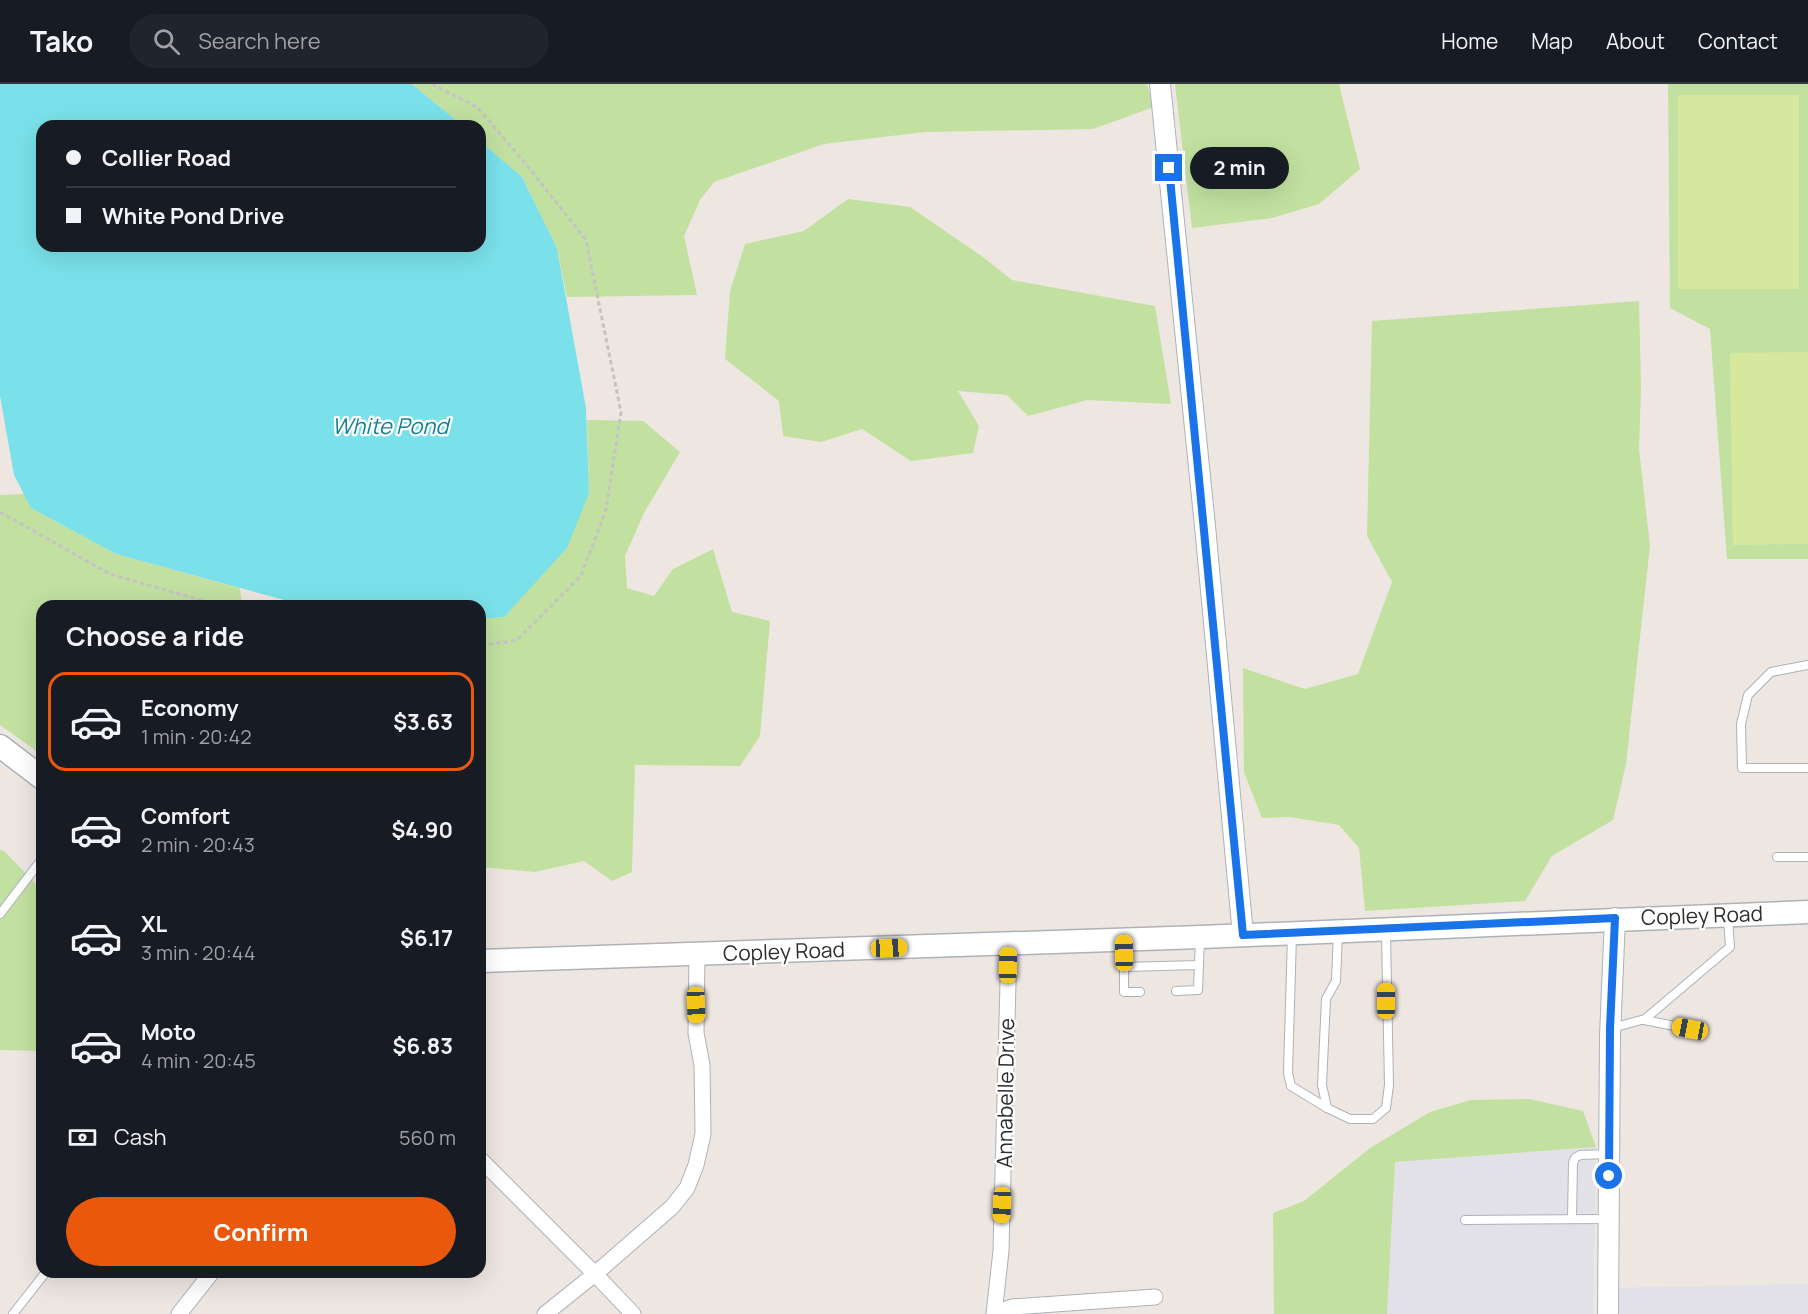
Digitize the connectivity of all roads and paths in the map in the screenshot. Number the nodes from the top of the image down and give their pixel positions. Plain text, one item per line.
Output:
1 (432, 84) edge
2 (1160, 84) edge
3 (0, 512) edge
4 (200, 600) edge
5 (486, 645) edge
6 (1808, 665) edge
7 (0, 746) edge
8 (1808, 768) edge
9 (36, 773) edge
10 (1777, 857) dead end
11 (1808, 857) edge
12 (36, 867) edge
13 (1808, 912) edge
14 (0, 914) edge
15 (1728, 914) junction
16 (1615, 918) junction
17 (1386, 929) junction
18 (1338, 931) junction
19 (1292, 933) junction
20 (1243, 935) junction
21 (1201, 937) junction
22 (1124, 940) junction
23 (1009, 944) junction
24 (697, 953) junction
25 (486, 961) edge
26 (1199, 965) junction
27 (1124, 967) junction
28 (1176, 991) dead end
29 (1140, 992) dead end
30 (1644, 1020) junction
31 (1610, 1028) junction
32 (1690, 1029) dead end
33 (1327, 1108) junction
34 (1609, 1154) junction
35 (486, 1166) edge
36 (1572, 1218) junction
37 (1609, 1219) junction
38 (1465, 1220) dead end
39 (595, 1274) junction
40 (41, 1278) edge
41 (207, 1278) edge
42 (1155, 1297) dead end
43 (994, 1313) edge
44 (13, 1314) edge
45 (179, 1314) edge
46 (545, 1314) edge
47 (633, 1314) edge
48 (1608, 1314) edge

1 - 5 path
2 - 20 street
3 - 4 path
6 - 8 lane
7 - 9 main road
10 - 11 lane
12 - 14 lane
13 - 15 main road, Copley Road
15 - 16 main road, Copley Road
15 - 30 lane
16 - 17 main road, Copley Road
16 - 31 street
17 - 18 main road, Copley Road
17 - 33 lane
18 - 19 main road, Copley Road
18 - 33 lane
19 - 20 main road, Copley Road
19 - 33 lane
20 - 21 main road, Copley Road
21 - 22 main road, Copley Road
21 - 26 lane
22 - 23 main road, Copley Road
22 - 27 lane
23 - 24 main road, Copley Road
23 - 43 street, Annabelle Drive
24 - 25 main road, Copley Road
24 - 39 street
26 - 27 lane
26 - 28 lane
27 - 29 lane
30 - 31 lane
30 - 32 lane
31 - 34 street
34 - 36 lane
34 - 37 street
35 - 39 street
36 - 37 lane
36 - 38 lane
37 - 48 street
39 - 46 street
39 - 47 street
40 - 44 lane
41 - 45 street
42 - 43 street

